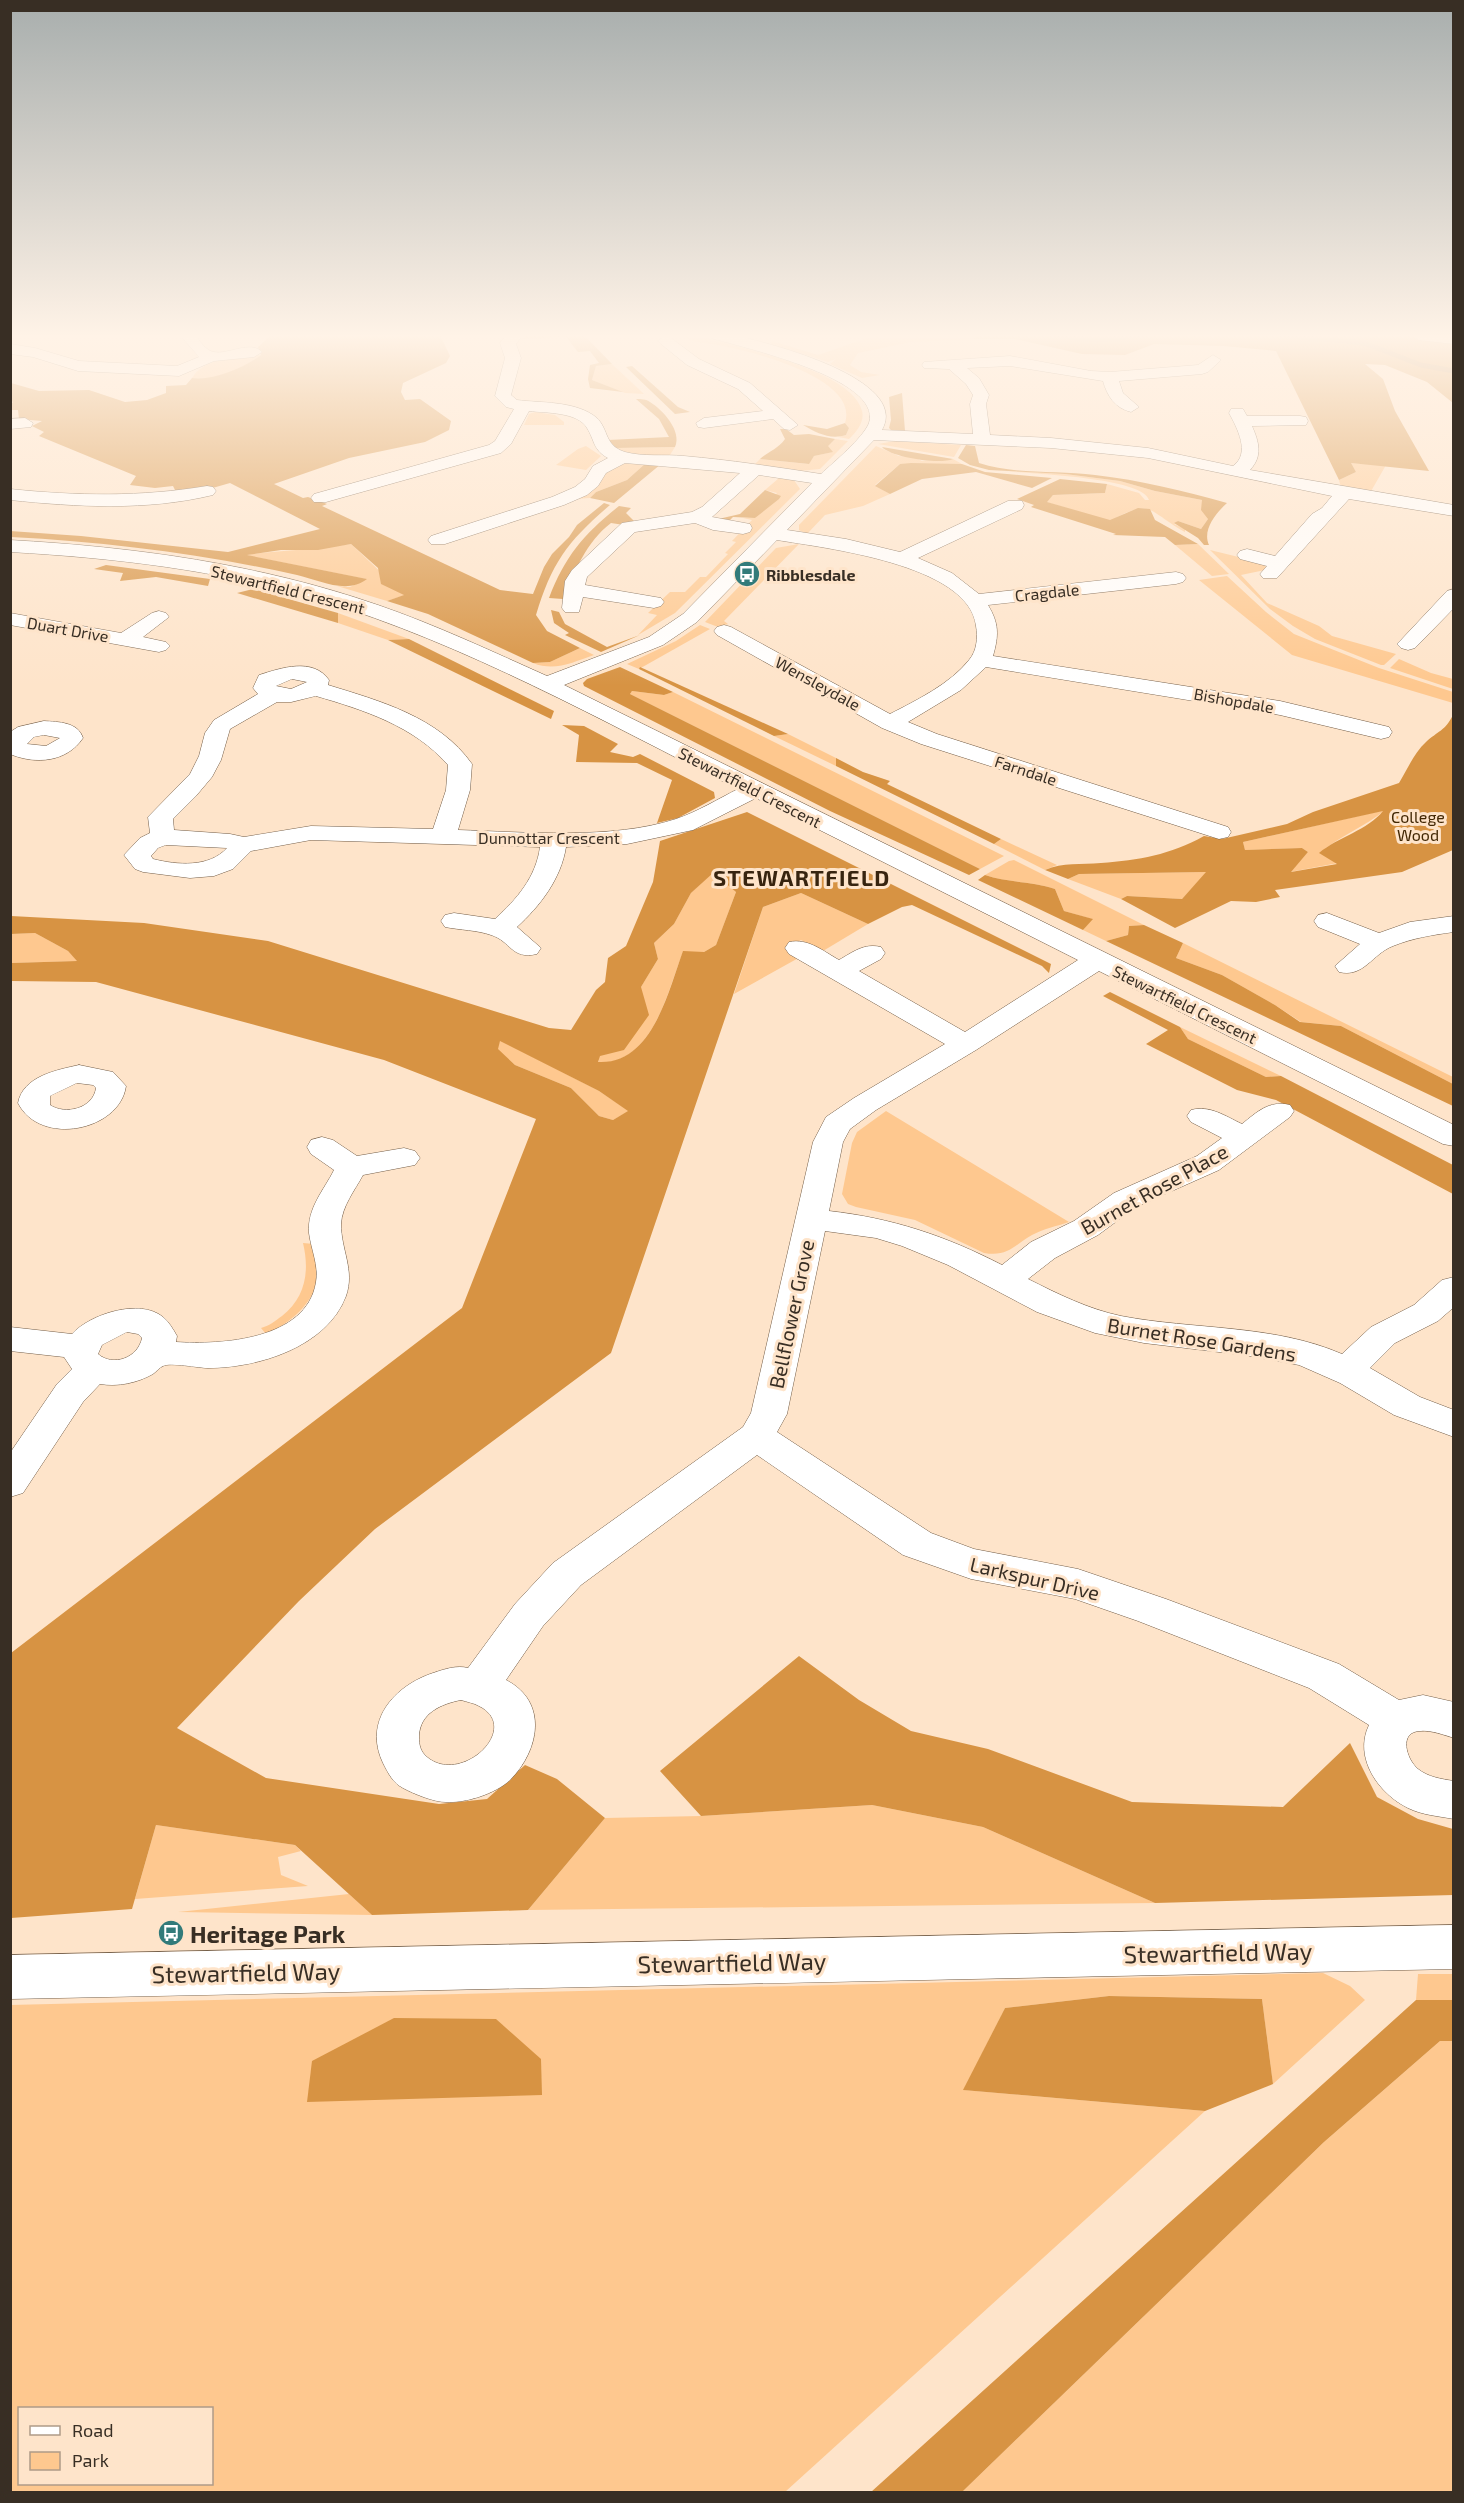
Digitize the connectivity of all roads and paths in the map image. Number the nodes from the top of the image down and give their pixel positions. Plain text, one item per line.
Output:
1 (485, 452) edge
2 (612, 452) edge
3 (694, 452) edge
4 (853, 452) edge
5 (1138, 452) edge
6 (1251, 452) edge
7 (622, 457) junction
8 (690, 462) junction
9 (754, 470) junction
10 (1235, 472) junction
11 (825, 480) junction
12 (373, 484) junction
13 (207, 491) dead end
14 (390, 492) dead end
15 (1344, 493) junction
16 (10, 494) edge
17 (320, 498) dead end
18 (1015, 505) dead end
19 (971, 508) dead end
20 (1454, 511) edge
21 (994, 514) junction
22 (697, 517) junction
23 (743, 528) dead end
24 (471, 530) junction
25 (772, 534) junction
26 (438, 540) dead end
27 (497, 541) dead end
28 (10, 546) edge
29 (1247, 555) dead end
30 (901, 560) junction
31 (1176, 578) dead end
32 (1454, 595) edge
33 (975, 600) junction
34 (654, 602) dead end
35 (159, 617) dead end
36 (10, 618) edge
37 (724, 632) dead end
38 (774, 632) dead end
39 (126, 639) junction
40 (746, 643) junction
41 (1408, 644) dead end
42 (159, 645) dead end
43 (981, 660) junction
44 (546, 684) junction
45 (890, 723) junction
46 (1381, 732) dead end
47 (754, 790) junction
48 (1219, 832) dead end
49 (163, 837) junction
50 (443, 837) junction
51 (554, 840) junction
52 (243, 845) junction
53 (454, 921) dead end
54 (1328, 921) dead end
55 (1454, 924) edge
56 (501, 928) junction
57 (1379, 942) junction
58 (527, 948) dead end
59 (800, 948) dead end
60 (871, 954) dead end
61 (1097, 960) junction
62 (1348, 966) dead end
63 (840, 971) junction
64 (966, 1044) junction
65 (1280, 1111) dead end
66 (1202, 1116) dead end
67 (1244, 1137) junction
68 (1454, 1137) edge
69 (322, 1147) dead end
70 (404, 1158) dead end
71 (351, 1167) junction
72 (812, 1219) junction
73 (1005, 1280) junction
74 (1454, 1288) edge
75 (10, 1339) edge
76 (156, 1352) junction
77 (87, 1358) junction
78 (1347, 1370) junction
79 (1454, 1424) edge
80 (756, 1436) junction
81 (10, 1483) edge
82 (479, 1686) dead end
83 (1395, 1719) junction
84 (1454, 1720) edge
85 (1454, 1800) edge
86 (1454, 1947) edge
87 (10, 1977) edge

1 - 12 street
2 - 7 street
3 - 8 street
4 - 11 street
5 - 10 street
6 - 10 street
7 - 8 street
7 - 24 street
8 - 9 street
9 - 11 street
9 - 22 street
10 - 15 street
11 - 25 street
12 - 14 street
12 - 17 street
13 - 16 street
15 - 20 street
15 - 29 street
18 - 21 street
19 - 21 street
21 - 30 street
22 - 23 street
22 - 34 street
24 - 26 street
24 - 27 street
25 - 30 street
25 - 44 street
28 - 44 street, Stewartfield Crescent
30 - 33 street
31 - 33 street, Cragdale
32 - 41 street
33 - 43 street
35 - 39 street, Duart Drive
36 - 39 street, Duart Drive
37 - 40 street, Wensleydale
38 - 40 street, Wensleydale
39 - 42 street, Duart Drive
40 - 45 street, Wensleydale
43 - 45 street
43 - 46 street, Bishopdale
44 - 47 street, Stewartfield Crescent
45 - 48 street, Farndale
47 - 51 street, Dunnottar Crescent
47 - 61 street, Stewartfield Crescent
49 - 50 street
49 - 52 street, Dunnottar Crescent
49 - 52 street
50 - 51 street, Dunnottar Crescent
50 - 52 street, Dunnottar Crescent
51 - 56 street
53 - 56 street
54 - 57 street
55 - 57 street
56 - 58 street
57 - 62 street
59 - 63 street
60 - 63 street
61 - 64 street, Bellflower Grove
61 - 68 street, Stewartfield Crescent
63 - 64 street
64 - 72 street, Bellflower Grove
65 - 67 street, Burnet Rose Place
66 - 67 street, Burnet Rose Place
67 - 73 street, Burnet Rose Place
69 - 71 street
70 - 71 street
71 - 76 street
72 - 73 street, Burnet Rose Gardens
72 - 80 street, Bellflower Grove
73 - 78 street, Burnet Rose Gardens
74 - 78 street
75 - 77 street
76 - 77 street
76 - 77 street
77 - 81 street
78 - 79 street, Burnet Rose Gardens
80 - 82 street, Bellflower Grove
80 - 83 street, Larkspur Drive
83 - 84 street
83 - 85 street
86 - 87 street, Stewartfield Way

